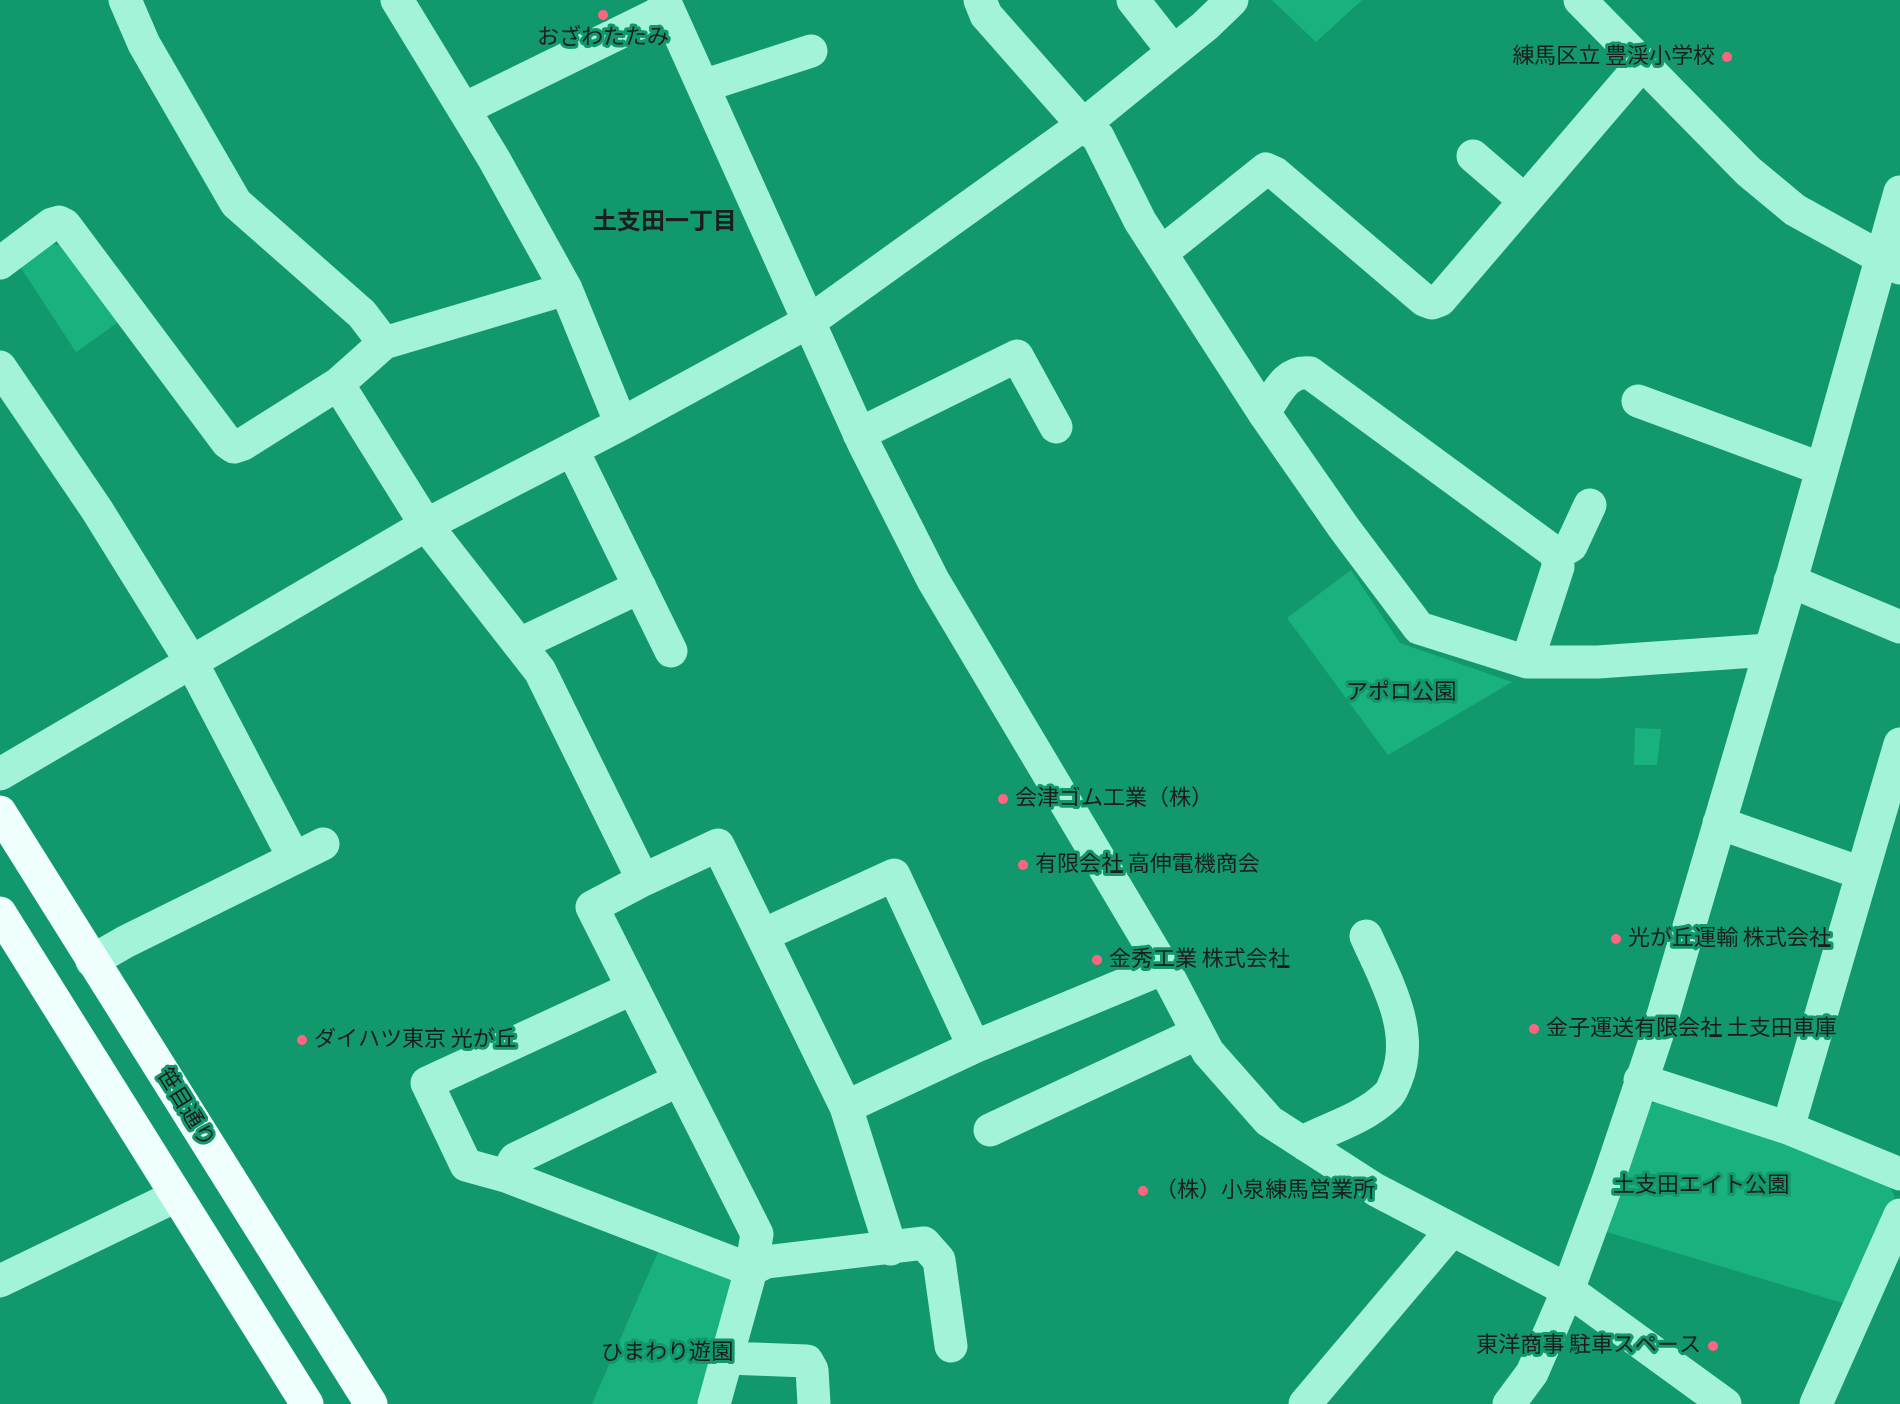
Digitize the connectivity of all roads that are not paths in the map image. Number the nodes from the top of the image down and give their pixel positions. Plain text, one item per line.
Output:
1 (126, 0) edge
2 (397, 0) edge
3 (980, 0) edge
4 (1133, 0) edge
5 (1232, 0) edge
6 (1580, 0) edge
7 (666, 5) edge
8 (811, 51) dead end
9 (1173, 51) junction
10 (1642, 64) junction
11 (703, 86) junction
12 (464, 109) junction
13 (1083, 125) junction
14 (1473, 156) dead end
15 (1900, 192) edge
16 (1524, 200) junction
17 (1161, 253) junction
18 (0, 263) edge
19 (1891, 263) edge
20 (566, 289) junction
21 (810, 321) junction
22 (384, 344) junction
23 (0, 367) edge
24 (338, 384) junction
25 (1638, 400) dead end
26 (1264, 413) junction
27 (621, 424) junction
28 (1056, 427) dead end
29 (859, 434) junction
30 (572, 449) junction
31 (1822, 469) junction
32 (1590, 505) dead end
33 (426, 525) junction
34 (1557, 554) junction
35 (1790, 581) junction
36 (640, 587) junction
37 (1900, 627) edge
38 (520, 644) junction
39 (1769, 650) junction
40 (671, 651) dead end
41 (1527, 662) junction
42 (192, 663) junction
43 (1900, 744) edge
44 (0, 774) edge
45 (0, 812) edge
46 (1719, 823) junction
47 (1861, 873) junction
48 (643, 880) junction
49 (0, 912) edge
50 (763, 935) junction
51 (1366, 936) dead end
52 (92, 961) junction
53 (1164, 968) junction
54 (631, 989) junction
55 (1198, 1033) junction
56 (974, 1047) junction
57 (680, 1080) junction
58 (1640, 1080) junction
59 (846, 1107) junction
60 (1788, 1128) junction
61 (990, 1130) dead end
62 (1306, 1145) junction
63 (1900, 1174) edge
64 (506, 1176) junction
65 (176, 1196) junction
66 (1900, 1215) edge
67 (1452, 1230) junction
68 (891, 1248) junction
69 (751, 1270) junction
70 (0, 1281) edge
71 (1568, 1290) junction
72 (951, 1346) dead end
73 (727, 1358) junction
74 (307, 1404) edge
75 (371, 1404) edge
76 (714, 1404) edge
77 (814, 1404) edge
78 (1305, 1404) edge
79 (1509, 1404) edge
80 (1725, 1404) edge
81 (1816, 1404) edge

1 - 22 street
2 - 12 street
3 - 13 street
4 - 9 street
5 - 9 street
6 - 10 street
7 - 11 street
7 - 12 street
8 - 11 street
9 - 13 street
10 - 16 street
10 - 19 street
11 - 21 street
12 - 20 street
13 - 17 street
13 - 21 street
14 - 16 street
15 - 19 street
16 - 17 street
17 - 26 street
18 - 24 street
19 - 31 street
20 - 22 street
20 - 27 street
21 - 27 street
21 - 29 street
22 - 24 street
23 - 42 street
24 - 33 street
25 - 31 street
26 - 34 street
26 - 41 street
27 - 30 street
28 - 29 street
29 - 53 street
30 - 33 street
30 - 36 street
31 - 35 street
32 - 34 street
33 - 38 street
33 - 42 street
34 - 41 street
35 - 37 street
35 - 39 street
36 - 38 street
36 - 40 street
38 - 48 street
39 - 41 street
39 - 46 street
42 - 44 street
42 - 52 street
43 - 47 street
45 - 52 main road, 笹目通り
46 - 47 street
46 - 58 street
47 - 60 street
48 - 50 street
48 - 54 street
49 - 65 main road
50 - 56 street
50 - 59 street
51 - 62 street
52 - 75 main road, 笹目通り
53 - 55 street
53 - 56 street
54 - 57 street
54 - 64 street
55 - 61 street
55 - 62 street
56 - 59 street
57 - 64 street
57 - 69 street
58 - 60 street
58 - 71 street
59 - 68 street
60 - 63 street
62 - 67 street
64 - 69 street
65 - 70 street
65 - 74 main road
66 - 81 street
67 - 71 street
67 - 78 street
68 - 69 street
68 - 72 street
69 - 73 street
71 - 79 street
71 - 80 street
73 - 76 street
73 - 77 street

